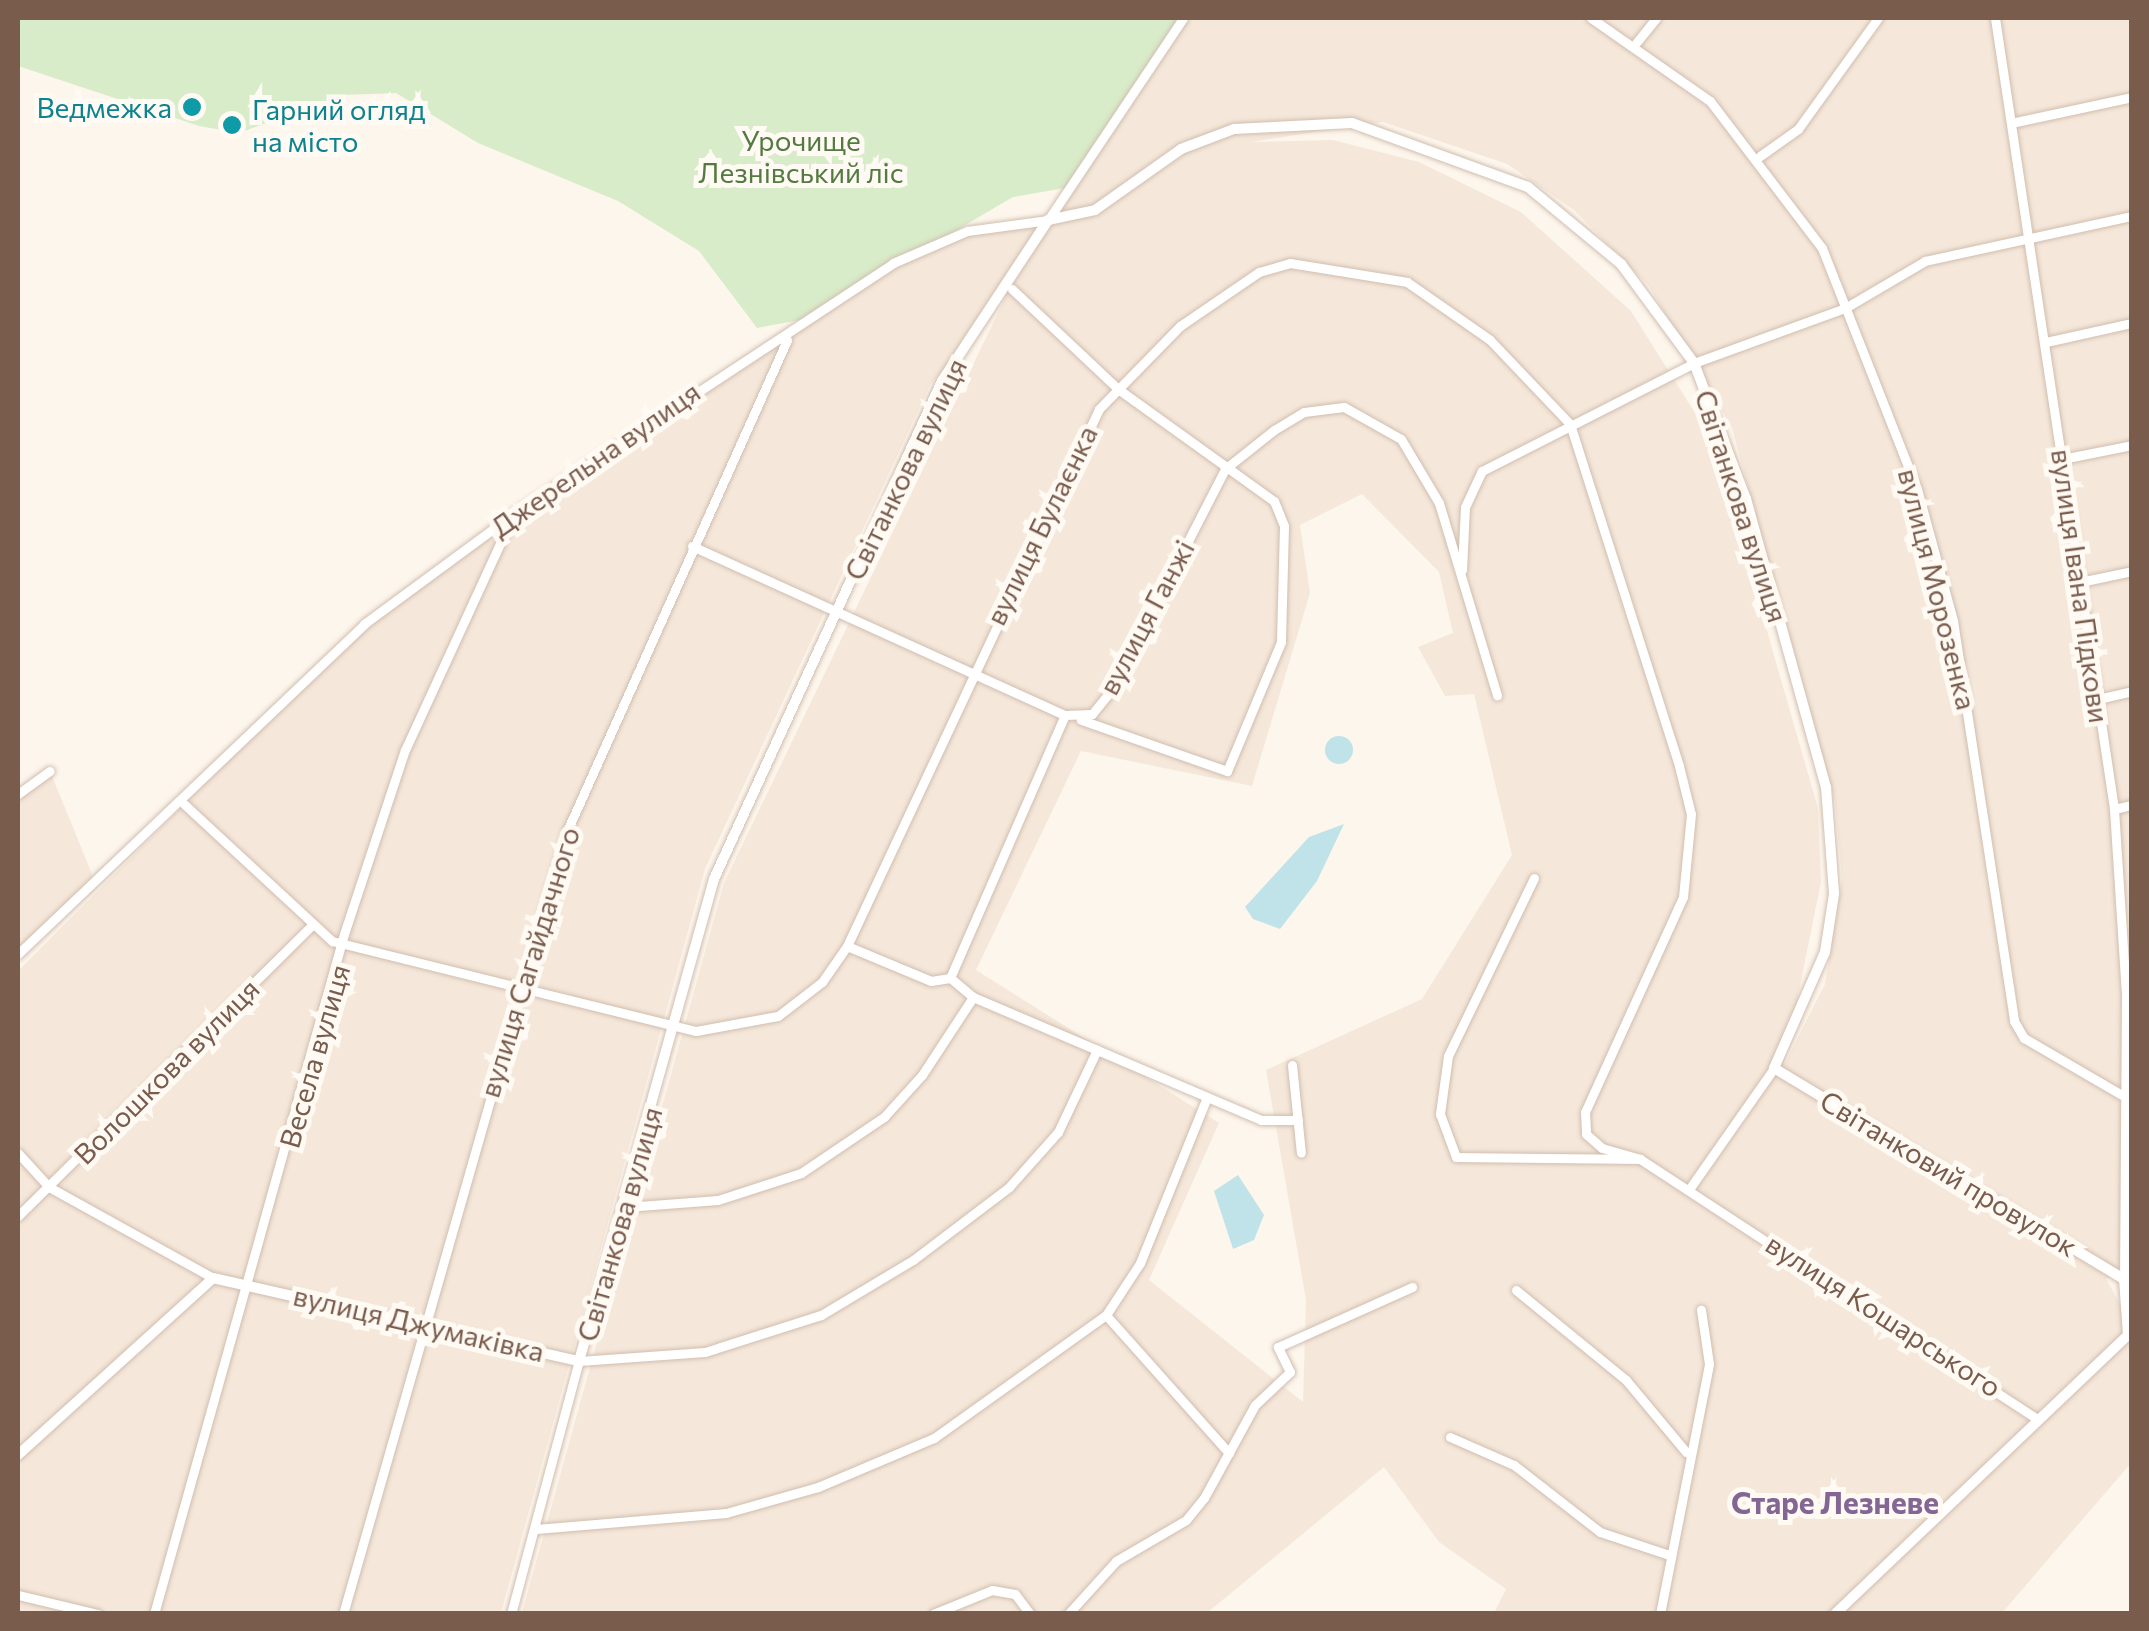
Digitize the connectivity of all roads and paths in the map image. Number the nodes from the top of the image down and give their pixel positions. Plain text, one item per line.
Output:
1 (1184, 18) edge
2 (1591, 18) edge
3 (1656, 18) edge
4 (1878, 18) edge
5 (1995, 18) edge
6 (1636, 43) junction
7 (2132, 97) edge
8 (2011, 123) junction
9 (1760, 156) junction
10 (2132, 216) edge
11 (1048, 220) junction
12 (2030, 236) junction
13 (1012, 288) junction
14 (1846, 308) junction
15 (2132, 323) edge
16 (788, 338) junction
17 (2046, 342) junction
18 (1694, 363) junction
19 (1118, 389) junction
20 (1570, 424) junction
21 (2132, 445) edge
22 (2062, 459) junction
23 (1225, 469) junction
24 (513, 514) junction
25 (692, 546) junction
26 (2132, 572) edge
27 (1462, 578) junction
28 (2080, 582) junction
29 (837, 610) junction
30 (970, 668) junction
31 (2132, 691) edge
32 (1496, 695) dead end
33 (2098, 699) junction
34 (1065, 714) junction
35 (1081, 720) junction
36 (50, 771) dead end
37 (18, 794) edge
38 (184, 804) junction
39 (2132, 806) edge
40 (2114, 810) junction
41 (1534, 878) dead end
42 (313, 924) junction
43 (2127, 925) edge
44 (346, 944) junction
45 (847, 946) junction
46 (18, 954) edge
47 (950, 978) junction
48 (518, 986) junction
49 (973, 997) junction
50 (675, 1027) junction
51 (1097, 1050) junction
52 (2128, 1050) edge
53 (1292, 1065) dead end
54 (1774, 1068) junction
55 (2122, 1095) junction
56 (1206, 1097) junction
57 (1298, 1120) junction
58 (1301, 1153) dead end
59 (18, 1154) edge
60 (1640, 1159) junction
61 (48, 1188) junction
62 (1690, 1188) junction
63 (626, 1206) junction
64 (18, 1216) edge
65 (213, 1278) junction
66 (2124, 1278) junction
67 (246, 1282) junction
68 (1412, 1288) dead end
69 (1516, 1290) dead end
70 (1701, 1310) dead end
71 (1106, 1315) junction
72 (425, 1324) junction
73 (2130, 1334) edge
74 (579, 1361) junction
75 (2035, 1417) junction
76 (1450, 1437) dead end
77 (1229, 1453) junction
78 (1687, 1454) junction
79 (18, 1455) edge
80 (536, 1529) junction
81 (1670, 1556) junction
82 (18, 1594) edge
83 (98, 1614) edge
84 (154, 1614) edge
85 (342, 1614) edge
86 (511, 1614) edge
87 (934, 1614) edge
88 (1030, 1614) edge
89 (1068, 1614) edge
90 (1660, 1614) edge
91 (1835, 1614) edge

1 - 11 street
2 - 6 street, вулиця Морозенка
3 - 6 street
4 - 9 street
5 - 8 street, вулиця Івана Підкови
6 - 9 street, вулиця Морозенка
7 - 8 street
8 - 12 street, вулиця Івана Підкови
9 - 14 street, вулиця Морозенка
10 - 12 street
11 - 13 street, Світанкова вулиця
11 - 16 street, Джерельна вулиця
11 - 18 street, Світанкова вулиця
12 - 14 street
12 - 17 street, вулиця Івана Підкови
13 - 19 street
13 - 29 street, Світанкова вулиця
14 - 18 street
14 - 55 street, вулиця Морозенка
15 - 17 street
16 - 24 street, Джерельна вулиця
16 - 25 street, вулиця Сагайдачного
17 - 22 street, вулиця Івана Підкови
18 - 20 street
18 - 54 street, Світанкова вулиця
19 - 20 street, вулиця Булаєнка
19 - 23 street
19 - 30 street, вулиця Булаєнка
20 - 27 street
20 - 60 street, вулиця Булаєнка
21 - 22 street
22 - 28 street, вулиця Івана Підкови
23 - 27 street, вулиця Ганжі
23 - 35 street, вулиця Ганжі
23 - 35 street
24 - 38 street, Джерельна вулиця
24 - 44 street, Весела вулиця
25 - 29 street
25 - 48 street, вулиця Сагайдачного
26 - 28 street
27 - 32 street, вулиця Ганжі
28 - 33 street, вулиця Івана Підкови
29 - 30 street
29 - 50 street, Світанкова вулиця
30 - 34 street
30 - 45 street, вулиця Булаєнка
31 - 33 street
33 - 40 street, вулиця Івана Підкови
34 - 35 street, вулиця Ганжі
34 - 47 street, вулиця Ганжі
36 - 37 street
38 - 42 street, вулиця Булаєнка
38 - 46 street, Джерельна вулиця
39 - 40 street
40 - 43 street, вулиця Івана Підкови
41 - 60 street
42 - 44 street, вулиця Булаєнка
42 - 61 street, Волошкова вулиця
43 - 52 street, вулиця Івана Підкови
44 - 48 street, вулиця Булаєнка
44 - 67 street, Весела вулиця
45 - 47 street
45 - 50 street, вулиця Булаєнка
47 - 49 street
48 - 50 street, вулиця Булаєнка
48 - 72 street, вулиця Сагайдачного
49 - 51 street
49 - 63 street
50 - 63 street, Світанкова вулиця
51 - 56 street
51 - 74 street, вулиця Джумаківка
52 - 55 street, вулиця Івана Підкови
53 - 57 street
54 - 62 street, Світанкова вулиця
54 - 66 street, Світанковий провулок
55 - 66 street, вулиця Івана Підкови
56 - 57 street
56 - 71 street
57 - 58 street
59 - 61 street, вулиця Джумаківка
60 - 62 street, вулиця Кошарського
61 - 64 street, Волошкова вулиця
61 - 65 street, вулиця Джумаківка
62 - 75 street, вулиця Кошарського
63 - 74 street, Світанкова вулиця
65 - 67 street, вулиця Джумаківка
65 - 79 street
66 - 73 street
67 - 72 street, вулиця Джумаківка
67 - 84 street, Весела вулиця
68 - 77 street
69 - 78 street
70 - 78 street
71 - 77 street
71 - 80 street
72 - 74 street, вулиця Джумаківка
72 - 85 street, вулиця Сагайдачного
73 - 75 street
74 - 80 street, Світанкова вулиця
75 - 91 street
76 - 81 street
77 - 89 street
78 - 81 street
80 - 86 street, Світанкова вулиця
81 - 90 street
82 - 83 street
87 - 88 street

